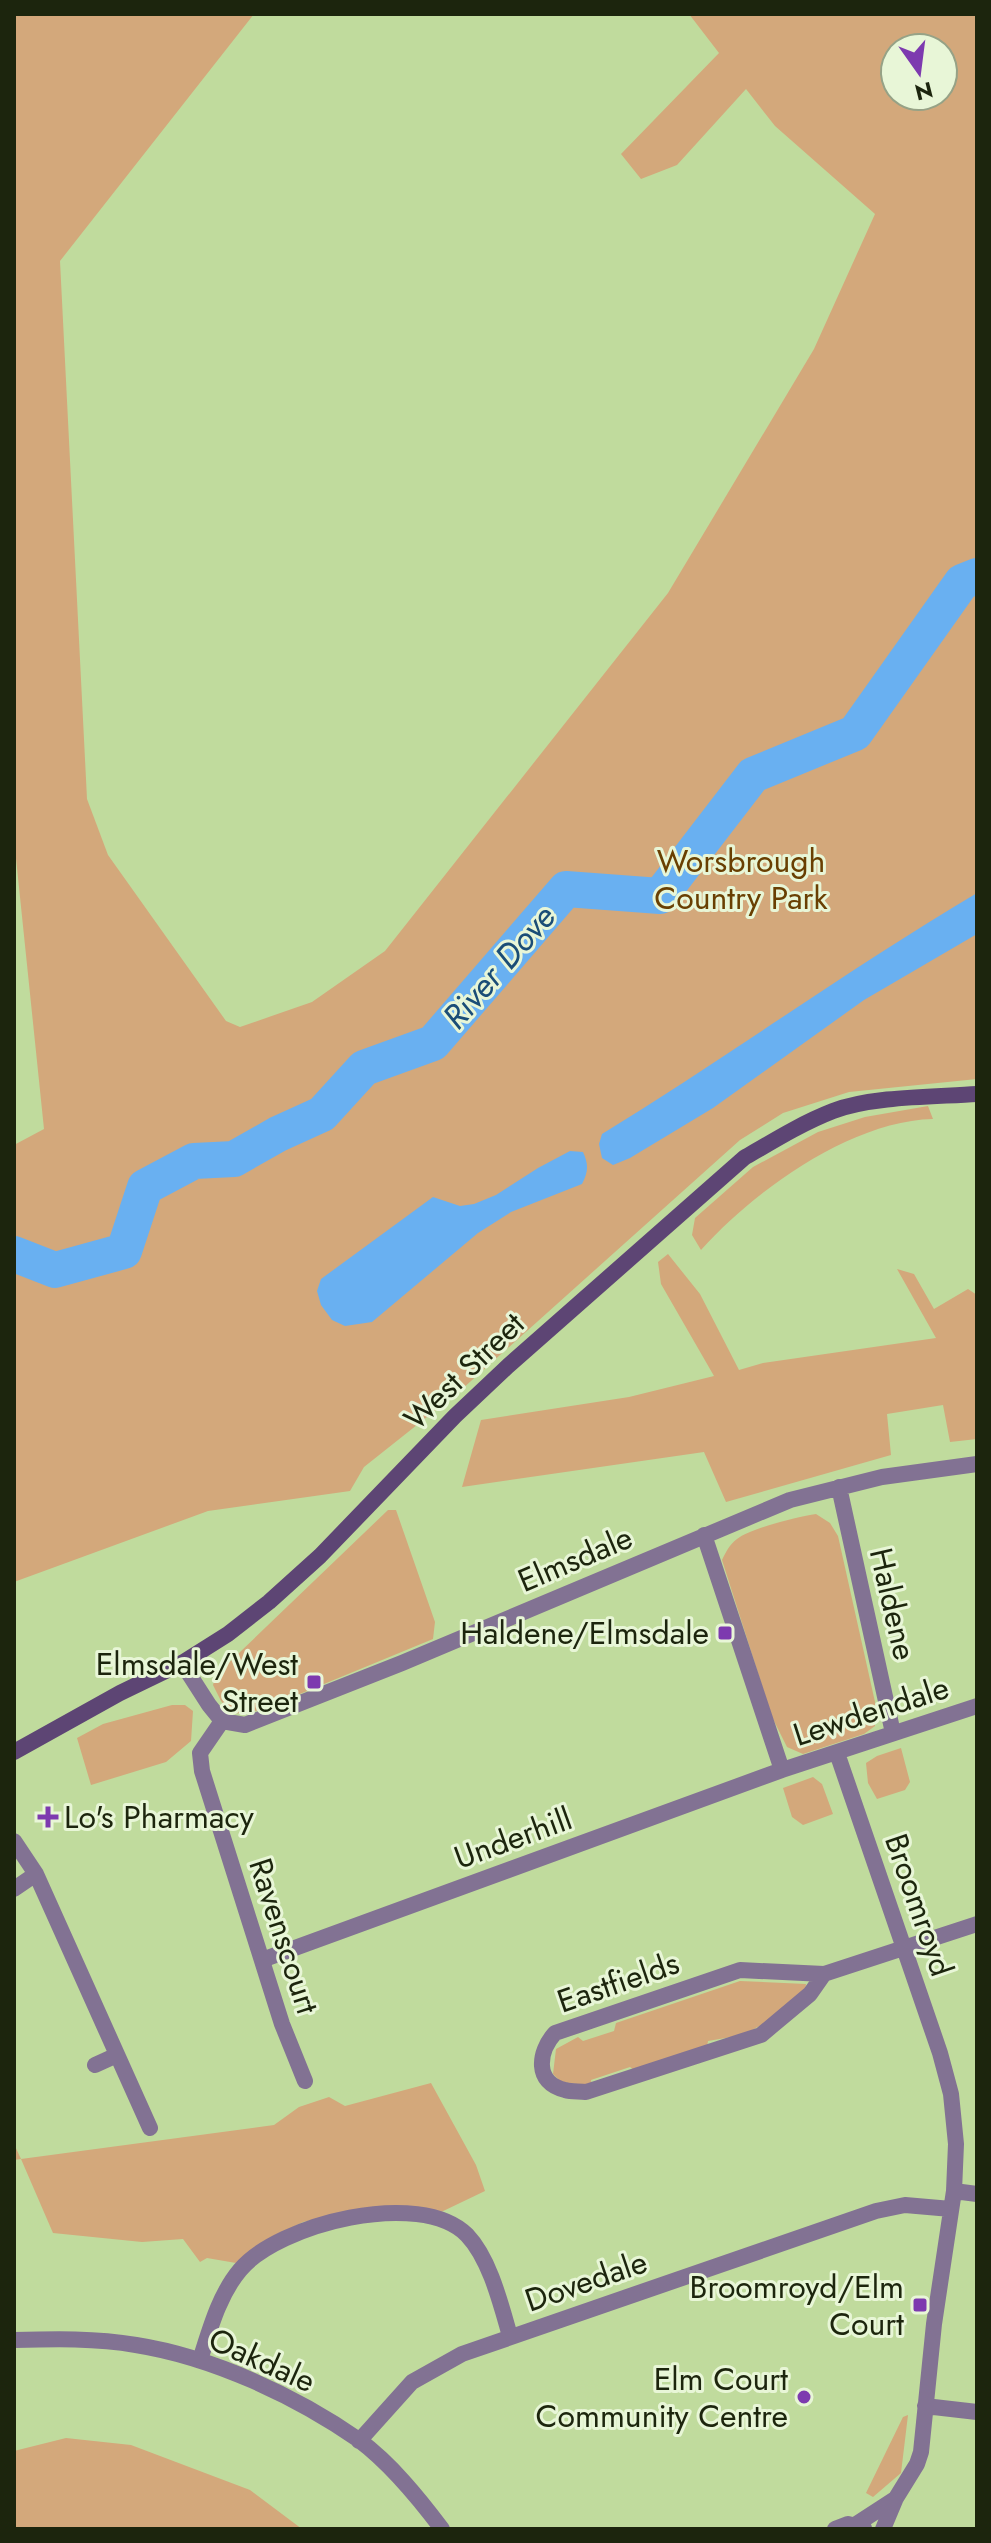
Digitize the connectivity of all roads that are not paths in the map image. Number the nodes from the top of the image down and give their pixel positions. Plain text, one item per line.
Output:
1 (977, 1094) edge
2 (977, 1464) edge
3 (839, 1487) junction
4 (704, 1535) junction
5 (182, 1663) junction
6 (977, 1706) edge
7 (222, 1721) junction
8 (893, 1733) junction
9 (14, 1752) edge
10 (837, 1753) junction
11 (782, 1770) junction
12 (14, 1841) edge
13 (36, 1874) junction
14 (14, 1889) edge
15 (977, 1924) edge
16 (904, 1948) junction
17 (262, 1960) junction
18 (824, 1974) junction
19 (117, 2055) junction
20 (95, 2065) dead end
21 (305, 2081) dead end
22 (150, 2128) dead end
23 (954, 2191) junction
24 (977, 2194) edge
25 (951, 2209) junction
26 (510, 2336) junction
27 (14, 2340) edge
28 (200, 2360) junction
29 (925, 2406) junction
30 (977, 2412) edge
31 (359, 2441) junction
32 (896, 2498) junction
33 (860, 2527) edge
34 (442, 2529) edge
35 (835, 2529) edge
36 (883, 2529) edge

1 - 5 main road, West Street
2 - 3 street, Elmsdale
3 - 4 street, Elmsdale
3 - 8 street, Haldene
4 - 7 street, Elmsdale
4 - 11 street
5 - 7 street
5 - 9 main road, West Street
6 - 8 street, Lewdendale
7 - 17 street, Ravenscourt
8 - 10 street, Lewdendale
10 - 11 street, Lewdendale
10 - 16 street, Broomroyd
11 - 17 street, Underhill
12 - 13 street
13 - 14 street
13 - 19 street
15 - 16 street, Eastfields
16 - 18 street, Eastfields
16 - 23 street, Broomroyd
17 - 21 street, Ravenscourt
18 - 18 street, Eastfields
19 - 20 street
19 - 22 street
23 - 24 street
23 - 25 street, Broomroyd
25 - 26 street, Dovedale
25 - 29 street, Broomroyd
26 - 28 street
26 - 31 street, Dovedale
27 - 28 street, Oakdale
28 - 31 street, Oakdale
29 - 30 street
29 - 32 street, Broomroyd
31 - 34 street, Oakdale
32 - 33 street, Broomroyd
32 - 36 street, Broomroyd
33 - 35 street

